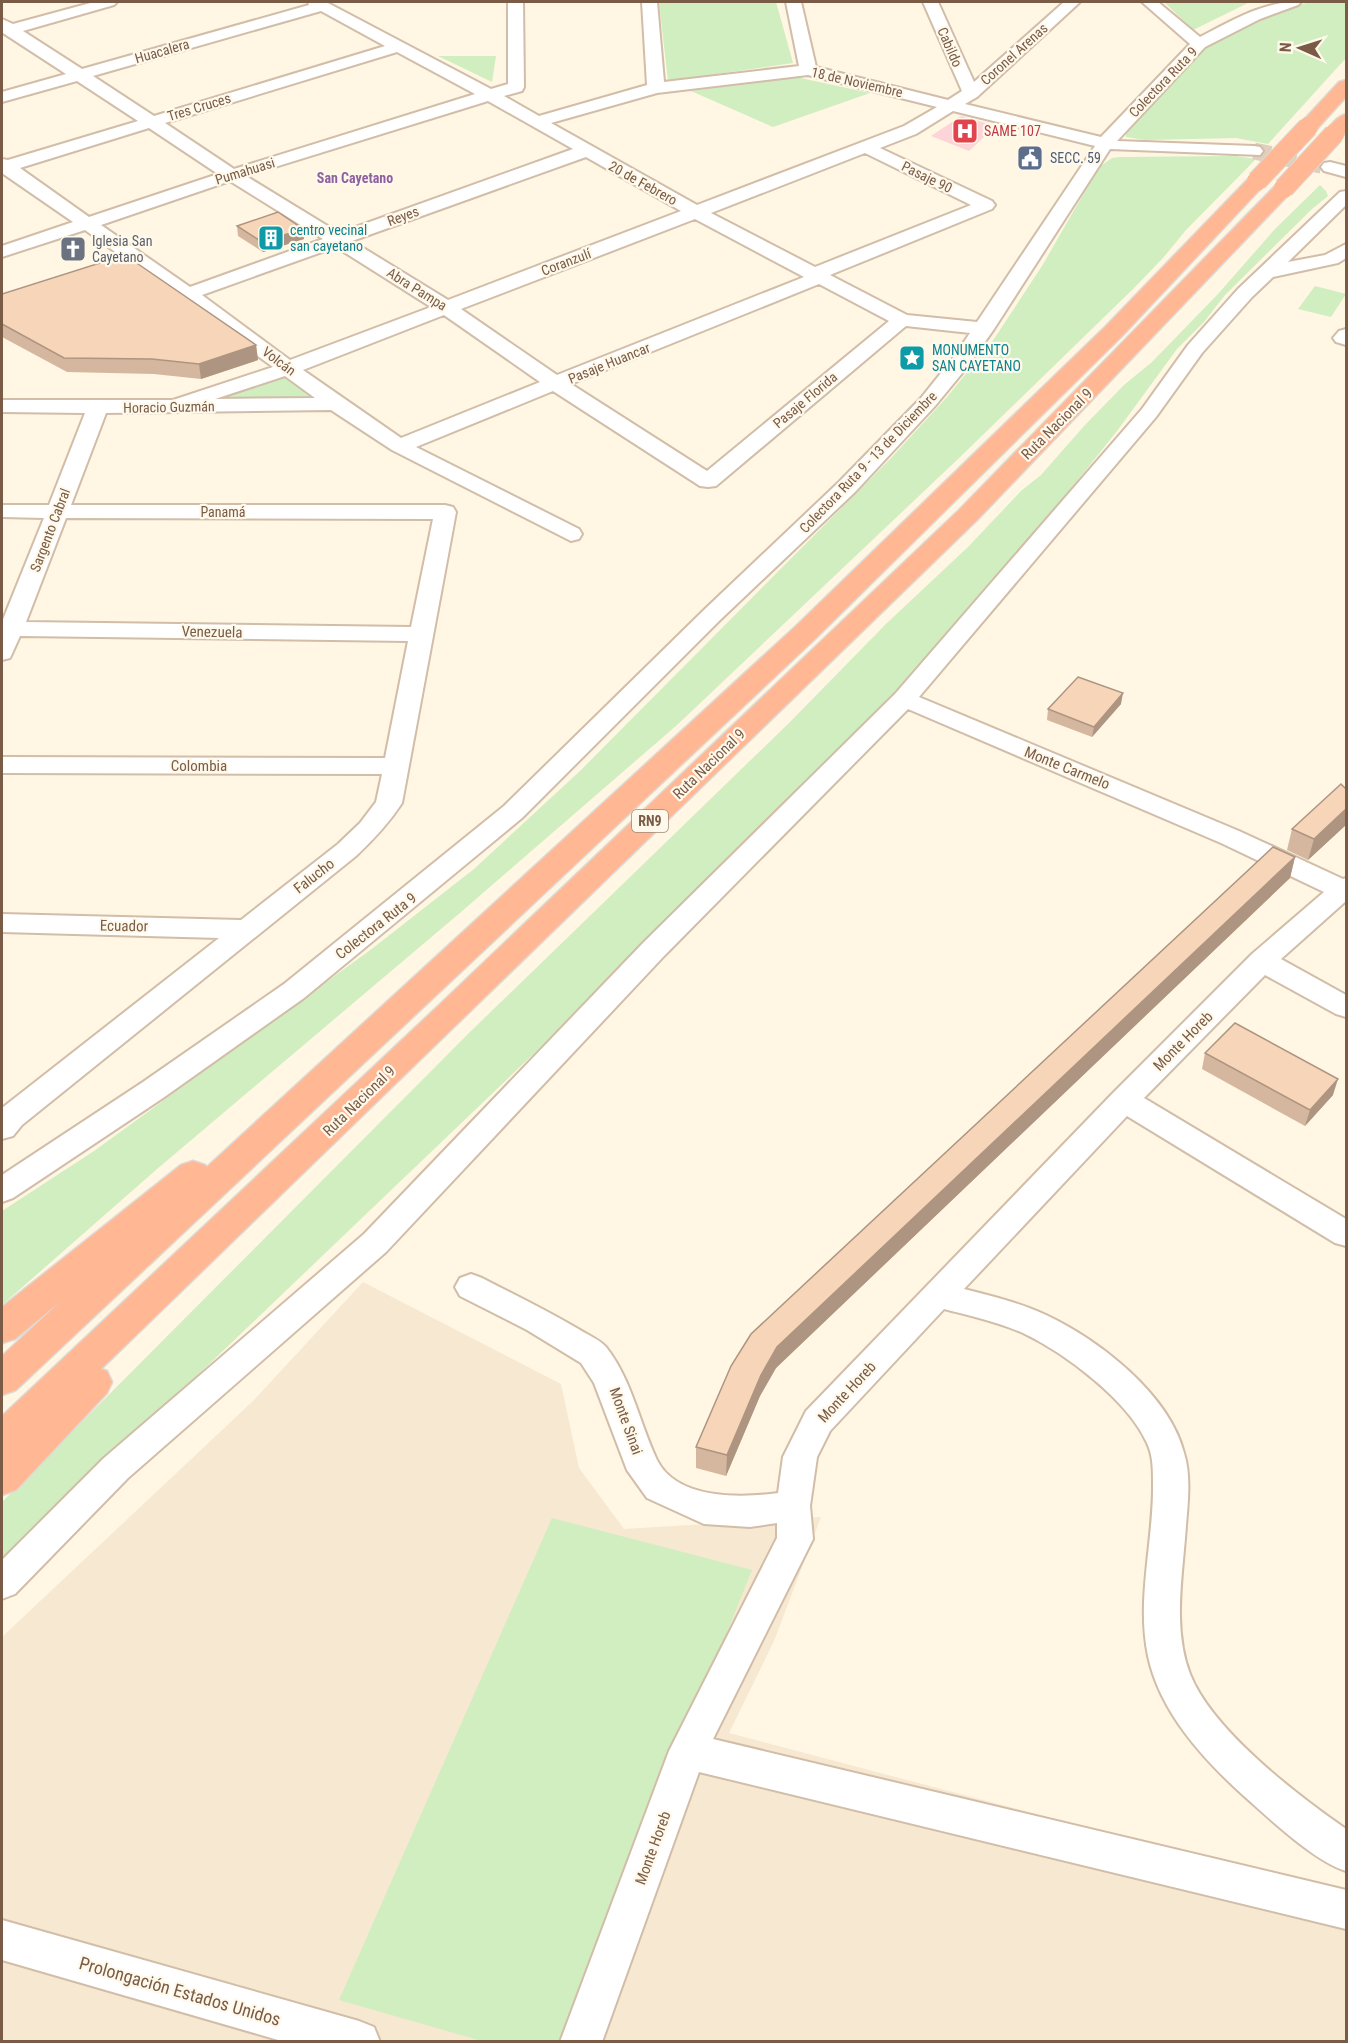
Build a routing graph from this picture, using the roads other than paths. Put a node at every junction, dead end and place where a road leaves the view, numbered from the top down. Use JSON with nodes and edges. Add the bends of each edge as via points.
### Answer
{"nodes":[{"id":1,"x":109,"y":2,"type":"edge"},
{"id":2,"x":516,"y":2,"type":"edge"},
{"id":3,"x":649,"y":2,"type":"edge"},
{"id":4,"x":794,"y":2,"type":"edge"},
{"id":5,"x":930,"y":2,"type":"edge"},
{"id":6,"x":1149,"y":2,"type":"edge"},
{"id":7,"x":1293,"y":2,"type":"edge"},
{"id":8,"x":319,"y":4,"type":"edge"},
{"id":9,"x":1066,"y":4,"type":"edge"},
{"id":10,"x":364,"y":10,"type":"dead end"},
{"id":11,"x":5,"y":27,"type":"edge"},
{"id":12,"x":360,"y":28,"type":"junction"},
{"id":13,"x":1199,"y":44,"type":"junction"},
{"id":14,"x":397,"y":47,"type":"junction"},
{"id":15,"x":808,"y":70,"type":"junction"},
{"id":16,"x":79,"y":75,"type":"junction"},
{"id":17,"x":1347,"y":86,"type":"edge"},
{"id":18,"x":656,"y":88,"type":"junction"},
{"id":19,"x":971,"y":93,"type":"junction"},
{"id":20,"x":491,"y":96,"type":"junction"},
{"id":21,"x":2,"y":97,"type":"edge"},
{"id":22,"x":953,"y":105,"type":"junction"},
{"id":23,"x":151,"y":122,"type":"junction"},
{"id":24,"x":537,"y":122,"type":"junction"},
{"id":25,"x":1340,"y":127,"type":"edge"},
{"id":26,"x":1105,"y":143,"type":"junction"},
{"id":27,"x":867,"y":148,"type":"junction"},
{"id":28,"x":585,"y":151,"type":"junction"},
{"id":29,"x":1254,"y":151,"type":"tunnel mouth"},
{"id":30,"x":3,"y":166,"type":"edge"},
{"id":31,"x":232,"y":175,"type":"junction"},
{"id":32,"x":1270,"y":185,"type":"junction"},
{"id":33,"x":1347,"y":196,"type":"edge"},
{"id":34,"x":986,"y":205,"type":"joint"},
{"id":35,"x":696,"y":212,"type":"junction"},
{"id":36,"x":84,"y":224,"type":"junction"},
{"id":37,"x":337,"y":240,"type":"junction"},
{"id":38,"x":1347,"y":249,"type":"edge"},
{"id":39,"x":2,"y":252,"type":"edge"},
{"id":40,"x":1268,"y":272,"type":"junction"},
{"id":41,"x":815,"y":276,"type":"junction"},
{"id":42,"x":188,"y":294,"type":"junction"},
{"id":43,"x":447,"y":308,"type":"junction"},
{"id":44,"x":902,"y":320,"type":"junction"},
{"id":45,"x":984,"y":329,"type":"junction"},
{"id":46,"x":289,"y":368,"type":"junction"},
{"id":47,"x":556,"y":384,"type":"junction"},
{"id":48,"x":336,"y":404,"type":"junction"},
{"id":49,"x":2,"y":406,"type":"edge"},
{"id":50,"x":98,"y":407,"type":"junction"},
{"id":51,"x":172,"y":407,"type":"junction"},
{"id":52,"x":399,"y":446,"type":"junction"},
{"id":53,"x":708,"y":481,"type":"joint"},
{"id":54,"x":2,"y":511,"type":"edge"},
{"id":55,"x":57,"y":512,"type":"junction"},
{"id":56,"x":445,"y":512,"type":"joint"},
{"id":57,"x":571,"y":534,"type":"dead end"},
{"id":58,"x":712,"y":615,"type":"joint"},
{"id":59,"x":6,"y":629,"type":"edge"},
{"id":60,"x":423,"y":634,"type":"junction"},
{"id":61,"x":2,"y":653,"type":"edge"},
{"id":62,"x":904,"y":699,"type":"junction"},
{"id":63,"x":2,"y":765,"type":"edge"},
{"id":64,"x":396,"y":766,"type":"junction"},
{"id":65,"x":1345,"y":889,"type":"edge"},
{"id":66,"x":2,"y":924,"type":"edge"},
{"id":67,"x":246,"y":929,"type":"junction"},
{"id":68,"x":1262,"y":962,"type":"junction"},
{"id":69,"x":1347,"y":1007,"type":"edge"},
{"id":70,"x":448,"y":1016,"type":"junction"},
{"id":71,"x":385,"y":1023,"type":"junction"},
{"id":72,"x":1124,"y":1100,"type":"junction"},
{"id":73,"x":5,"y":1120,"type":"edge"},
{"id":74,"x":2,"y":1190,"type":"edge"},
{"id":75,"x":1347,"y":1234,"type":"edge"},
{"id":76,"x":471,"y":1287,"type":"dead end"},
{"id":77,"x":938,"y":1295,"type":"junction"},
{"id":78,"x":2,"y":1328,"type":"edge"},
{"id":79,"x":2,"y":1378,"type":"edge"},
{"id":80,"x":2,"y":1440,"type":"edge"},
{"id":81,"x":2,"y":1478,"type":"edge"},
{"id":82,"x":793,"y":1506,"type":"junction"},
{"id":83,"x":2,"y":1583,"type":"edge"},
{"id":84,"x":688,"y":1751,"type":"junction"},
{"id":85,"x":1347,"y":1852,"type":"edge"},
{"id":86,"x":1347,"y":1910,"type":"edge"},
{"id":87,"x":2,"y":1940,"type":"edge"},
{"id":88,"x":359,"y":2042,"type":"edge"},
{"id":89,"x":581,"y":2042,"type":"edge"}],
"edges":[{"from":1,"to":11,"type":"street"},
{"from":2,"to":20,"type":"street","name":"Pumahuasi","via":[[516,87]]},
{"from":3,"to":18,"type":"street"},
{"from":4,"to":15,"type":"street"},
{"from":5,"to":19,"type":"street","name":"Cabildo"},
{"from":6,"to":13,"type":"street"},
{"from":7,"to":13,"type":"street","name":"Colectora Ruta 9","via":[[1254,16]]},
{"from":8,"to":12,"type":"street","name":"20 de Febrero"},
{"from":8,"to":16,"type":"street","name":"Huacalera"},
{"from":9,"to":19,"type":"street","name":"Coronel Arenas"},
{"from":10,"to":12,"type":"street"},
{"from":11,"to":16,"type":"street","name":"Abra Pampa"},
{"from":12,"to":14,"type":"street","name":"20 de Febrero"},
{"from":13,"to":26,"type":"street","name":"Colectora Ruta 9"},
{"from":14,"to":20,"type":"street","name":"20 de Febrero"},
{"from":14,"to":23,"type":"street","name":"Tres Cruces"},
{"from":15,"to":18,"type":"street","name":"18 de Noviembre"},
{"from":15,"to":22,"type":"street","name":"18 de Noviembre"},
{"from":16,"to":21,"type":"street","name":"Huacalera"},
{"from":16,"to":23,"type":"street","name":"Abra Pampa"},
{"from":17,"to":32,"type":"highway","name":"Ruta Nacional 9","number":"RN9","bridge":true,"via":[[1308,127]]},
{"from":18,"to":24,"type":"street","name":"18 de Noviembre"},
{"from":19,"to":22,"type":"street","name":"Coronel Arenas"},
{"from":20,"to":24,"type":"street","name":"20 de Febrero"},
{"from":20,"to":31,"type":"street","name":"Pumahuasi"},
{"from":22,"to":26,"type":"street","name":"18 de Noviembre"},
{"from":22,"to":27,"type":"street","name":"Coranzulí","via":[[910,130]]},
{"from":23,"to":30,"type":"street","name":"Tres Cruces"},
{"from":23,"to":31,"type":"street","name":"Abra Pampa"},
{"from":24,"to":28,"type":"street","name":"20 de Febrero"},
{"from":25,"to":32,"type":"highway","name":"Ruta Nacional 9","number":"RN9","bridge":true},
{"from":26,"to":29,"type":"street","name":"18 de Noviembre","via":[[1134,148]]},
{"from":26,"to":45,"type":"street","name":"Colectora Ruta 9 - 13 de Diciembre"},
{"from":27,"to":34,"type":"street","name":"Pasaje 90"},
{"from":27,"to":35,"type":"street","name":"Coranzulí"},
{"from":28,"to":35,"type":"street","name":"20 de Febrero"},
{"from":28,"to":37,"type":"street","name":"Reyes"},
{"from":30,"to":36,"type":"street","name":"Volcán"},
{"from":31,"to":36,"type":"street","name":"Pumahuasi"},
{"from":31,"to":37,"type":"street","name":"Abra Pampa"},
{"from":32,"to":70,"type":"highway","name":"Ruta Nacional 9","number":"RN9","via":[[968,515]]},
{"from":32,"to":71,"type":"highway","name":"Ruta Nacional 9","number":"RN9","via":[[1114,331],[807,632]]},
{"from":33,"to":40,"type":"street"},
{"from":34,"to":41,"type":"street","name":"Pasaje Huancar"},
{"from":35,"to":41,"type":"street","name":"20 de Febrero"},
{"from":35,"to":43,"type":"street","name":"Coranzulí"},
{"from":36,"to":39,"type":"street","name":"Pumahuasi"},
{"from":36,"to":42,"type":"street","name":"Volcán"},
{"from":37,"to":42,"type":"street","name":"Reyes"},
{"from":37,"to":43,"type":"street","name":"Abra Pampa"},
{"from":38,"to":40,"type":"street","via":[[1331,259]]},
{"from":40,"to":62,"type":"street","via":[[1203,341],[1149,413]]},
{"from":41,"to":44,"type":"street","name":"20 de Febrero"},
{"from":41,"to":47,"type":"street","name":"Pasaje Huancar"},
{"from":42,"to":46,"type":"street","name":"Volcán"},
{"from":43,"to":46,"type":"street","name":"Coranzulí"},
{"from":43,"to":47,"type":"street","name":"Abra Pampa"},
{"from":44,"to":45,"type":"street","name":"20 de Febrero"},
{"from":44,"to":53,"type":"street","name":"Pasaje Florida"},
{"from":45,"to":58,"type":"street","name":"Colectora Ruta 9 - 13 de Diciembre","via":[[928,402],[847,487]]},
{"from":46,"to":48,"type":"street","name":"Volcán"},
{"from":46,"to":51,"type":"street","name":"Coranzulí"},
{"from":47,"to":52,"type":"street","name":"Pasaje Huancar"},
{"from":47,"to":53,"type":"street","name":"Abra Pampa"},
{"from":48,"to":51,"type":"street","name":"Horacio Guzmán"},
{"from":48,"to":52,"type":"street","name":"Volcán"},
{"from":49,"to":50,"type":"street","name":"Horacio Guzmán"},
{"from":50,"to":51,"type":"street","name":"Horacio Guzmán"},
{"from":50,"to":55,"type":"street","name":"Sargento Cabral"},
{"from":52,"to":57,"type":"street","name":"Volcán"},
{"from":54,"to":55,"type":"street","name":"Panamá"},
{"from":55,"to":56,"type":"street","name":"Panamá"},
{"from":55,"to":59,"type":"street","name":"Sargento Cabral"},
{"from":56,"to":60,"type":"street","name":"Falucho"},
{"from":58,"to":74,"type":"street","name":"Colectora Ruta 9","via":[[513,812],[392,913],[244,1027]]},
{"from":59,"to":60,"type":"street","name":"Venezuela"},
{"from":59,"to":61,"type":"street","name":"Sargento Cabral"},
{"from":60,"to":64,"type":"street","name":"Falucho"},
{"from":62,"to":65,"type":"street","name":"Monte Carmelo"},
{"from":62,"to":83,"type":"street","via":[[654,949],[375,1243],[116,1468]]},
{"from":63,"to":64,"type":"street","name":"Colombia"},
{"from":64,"to":67,"type":"street","name":"Falucho","via":[[389,803],[369,829]]},
{"from":65,"to":68,"type":"street","name":"Monte Horeb"},
{"from":66,"to":67,"type":"street","name":"Ecuador"},
{"from":67,"to":73,"type":"street","name":"Falucho"},
{"from":68,"to":69,"type":"street"},
{"from":68,"to":72,"type":"street","name":"Monte Horeb"},
{"from":70,"to":80,"type":"highway","name":"Ruta Nacional 9","number":"RN9"},
{"from":70,"to":81,"type":"highway","via":[[399,1086],[114,1360]]},
{"from":71,"to":78,"type":"highway","via":[[294,1086],[237,1140]]},
{"from":71,"to":79,"type":"highway","name":"Ruta Nacional 9","number":"RN9"},
{"from":72,"to":75,"type":"street"},
{"from":72,"to":77,"type":"street","name":"Monte Horeb"},
{"from":76,"to":82,"type":"street","name":"Monte Sinai","via":[[593,1354],[609,1378],[644,1470],[659,1488],[704,1509],[750,1512]]},
{"from":77,"to":82,"type":"street","name":"Monte Horeb","via":[[818,1421],[800,1457]]},
{"from":77,"to":85,"type":"street","via":[[1000,1311],[1045,1329],[1140,1402],[1167,1449],[1170,1502],[1162,1630],[1173,1678],[1204,1730],[1266,1789]]},
{"from":82,"to":84,"type":"street","name":"Monte Horeb","via":[[795,1539]]},
{"from":84,"to":86,"type":"street"},
{"from":84,"to":89,"type":"street","name":"Monte Horeb"},
{"from":87,"to":88,"type":"street","name":"Prolongación Estados Unidos"}]}
